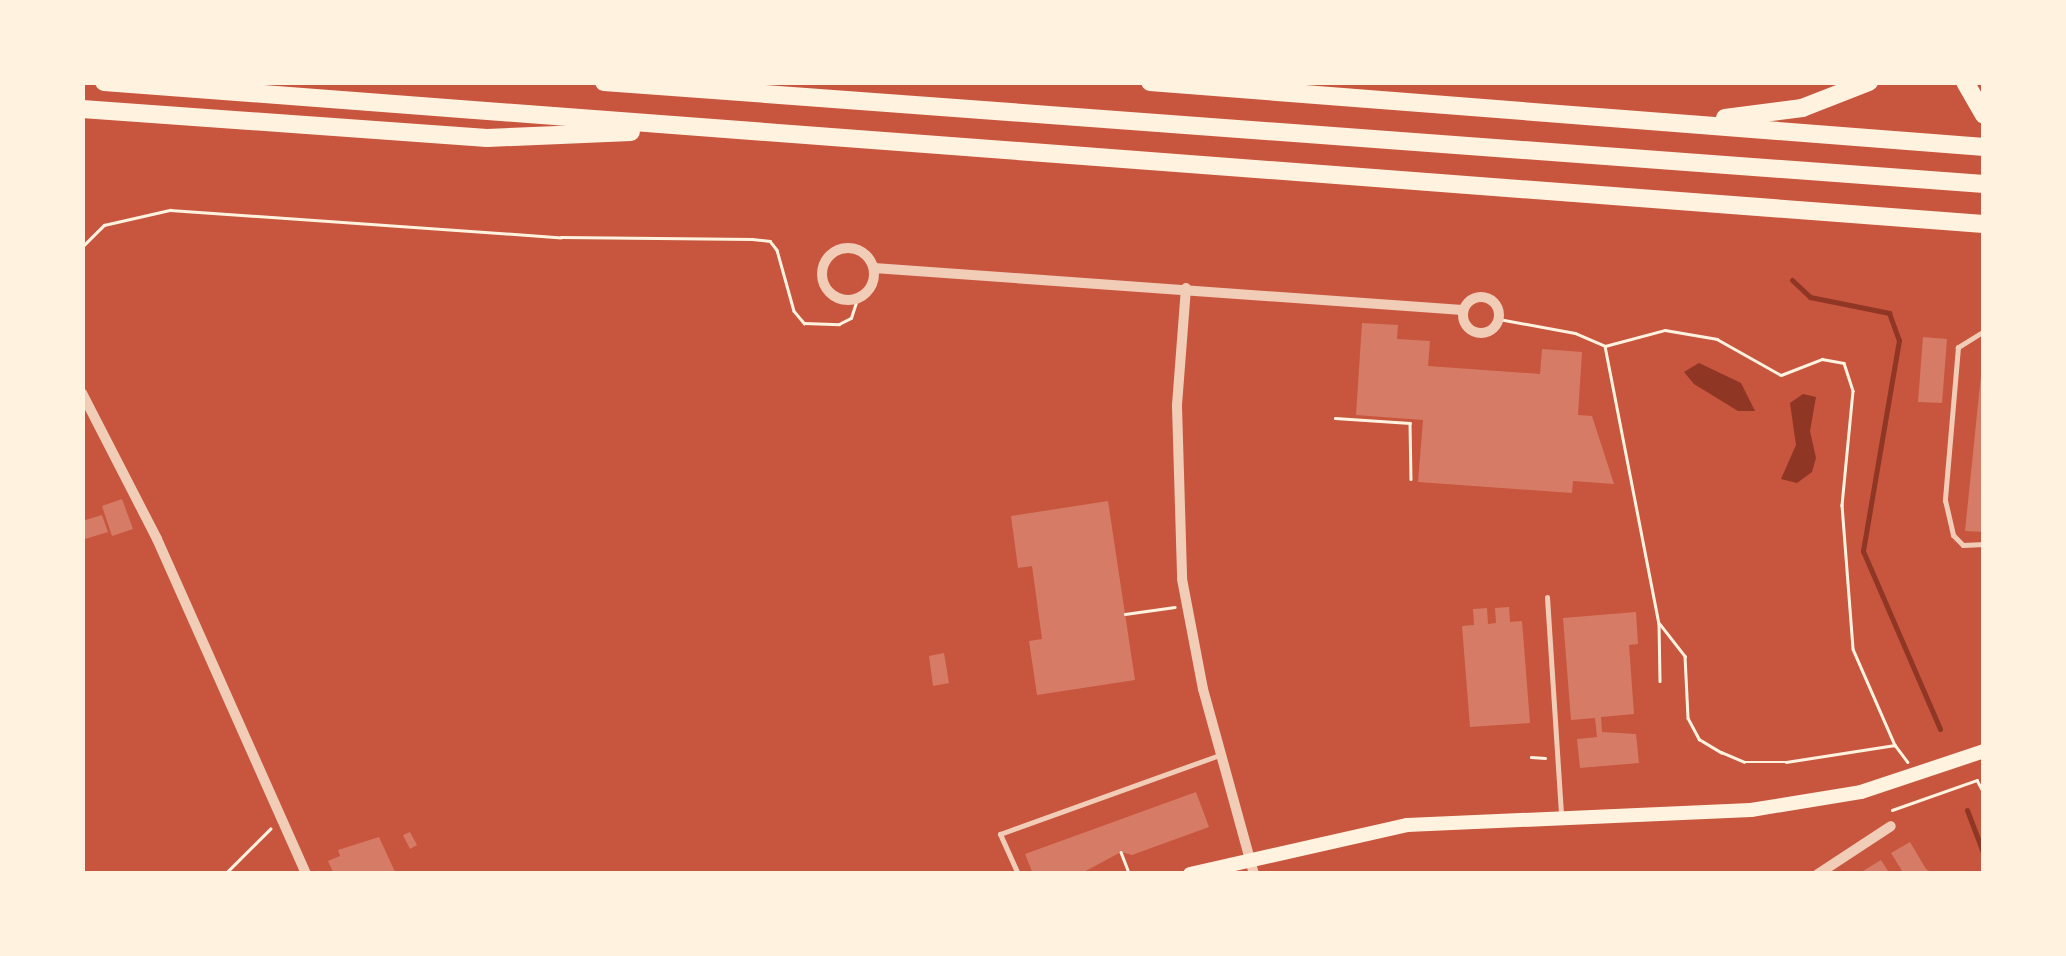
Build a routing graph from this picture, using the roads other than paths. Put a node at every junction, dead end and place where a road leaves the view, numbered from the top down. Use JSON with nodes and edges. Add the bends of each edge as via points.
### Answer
{"nodes":[{"id":1,"x":104,"y":82,"type":"edge"},
{"id":2,"x":604,"y":82,"type":"edge"},
{"id":3,"x":1150,"y":82,"type":"edge"},
{"id":4,"x":1869,"y":82,"type":"edge"},
{"id":5,"x":1965,"y":82,"type":"edge"},
{"id":6,"x":82,"y":109,"type":"edge"},
{"id":7,"x":1984,"y":115,"type":"edge"},
{"id":8,"x":1688,"y":122,"type":"junction"},
{"id":9,"x":692,"y":128,"type":"junction"},
{"id":10,"x":1984,"y":147,"type":"edge"},
{"id":11,"x":1984,"y":184,"type":"edge"},
{"id":12,"x":1984,"y":224,"type":"edge"},
{"id":13,"x":874,"y":268,"type":"junction"},
{"id":14,"x":1186,"y":288,"type":"junction"},
{"id":15,"x":1463,"y":310,"type":"junction"},
{"id":16,"x":1984,"y":331,"type":"edge"},
{"id":17,"x":82,"y":393,"type":"edge"},
{"id":18,"x":1984,"y":544,"type":"edge"},
{"id":19,"x":1547,"y":598,"type":"dead end"},
{"id":20,"x":1984,"y":751,"type":"edge"},
{"id":21,"x":1220,"y":755,"type":"junction"},
{"id":22,"x":1561,"y":815,"type":"junction"},
{"id":23,"x":1891,"y":826,"type":"dead end"},
{"id":24,"x":1249,"y":856,"type":"junction"},
{"id":25,"x":306,"y":874,"type":"edge"},
{"id":26,"x":1018,"y":874,"type":"edge"},
{"id":27,"x":1190,"y":874,"type":"edge"},
{"id":28,"x":1254,"y":874,"type":"edge"},
{"id":29,"x":1818,"y":874,"type":"edge"}],
"edges":[{"from":1,"to":9,"type":"highway"},
{"from":2,"to":11,"type":"highway"},
{"from":3,"to":8,"type":"highway"},
{"from":4,"to":8,"type":"highway","via":[[1802,108]]},
{"from":5,"to":7,"type":"highway"},
{"from":6,"to":9,"type":"highway","via":[[487,138]]},
{"from":8,"to":10,"type":"highway"},
{"from":9,"to":12,"type":"highway"},
{"from":13,"to":13,"type":"street","via":[[860,251],[846,248],[822,266],[829,293],[858,299],[869,290]]},
{"from":13,"to":14,"type":"street"},
{"from":14,"to":15,"type":"street"},
{"from":14,"to":21,"type":"street","via":[[1177,478],[1187,606]]},
{"from":15,"to":15,"type":"street","via":[[1474,332],[1489,331],[1499,319],[1486,296],[1469,300]]},
{"from":16,"to":18,"type":"lane","via":[[1966,336],[1958,347],[1945,500],[1953,535],[1963,545]]},
{"from":17,"to":25,"type":"street","via":[[156,540]]},
{"from":19,"to":22,"type":"lane"},
{"from":20,"to":22,"type":"main road","via":[[1914,777],[1751,810]]},
{"from":21,"to":24,"type":"street"},
{"from":21,"to":26,"type":"lane","via":[[1000,834]]},
{"from":22,"to":24,"type":"main road","via":[[1407,825]]},
{"from":23,"to":29,"type":"street"},
{"from":24,"to":27,"type":"main road"},
{"from":24,"to":28,"type":"street"}]}
